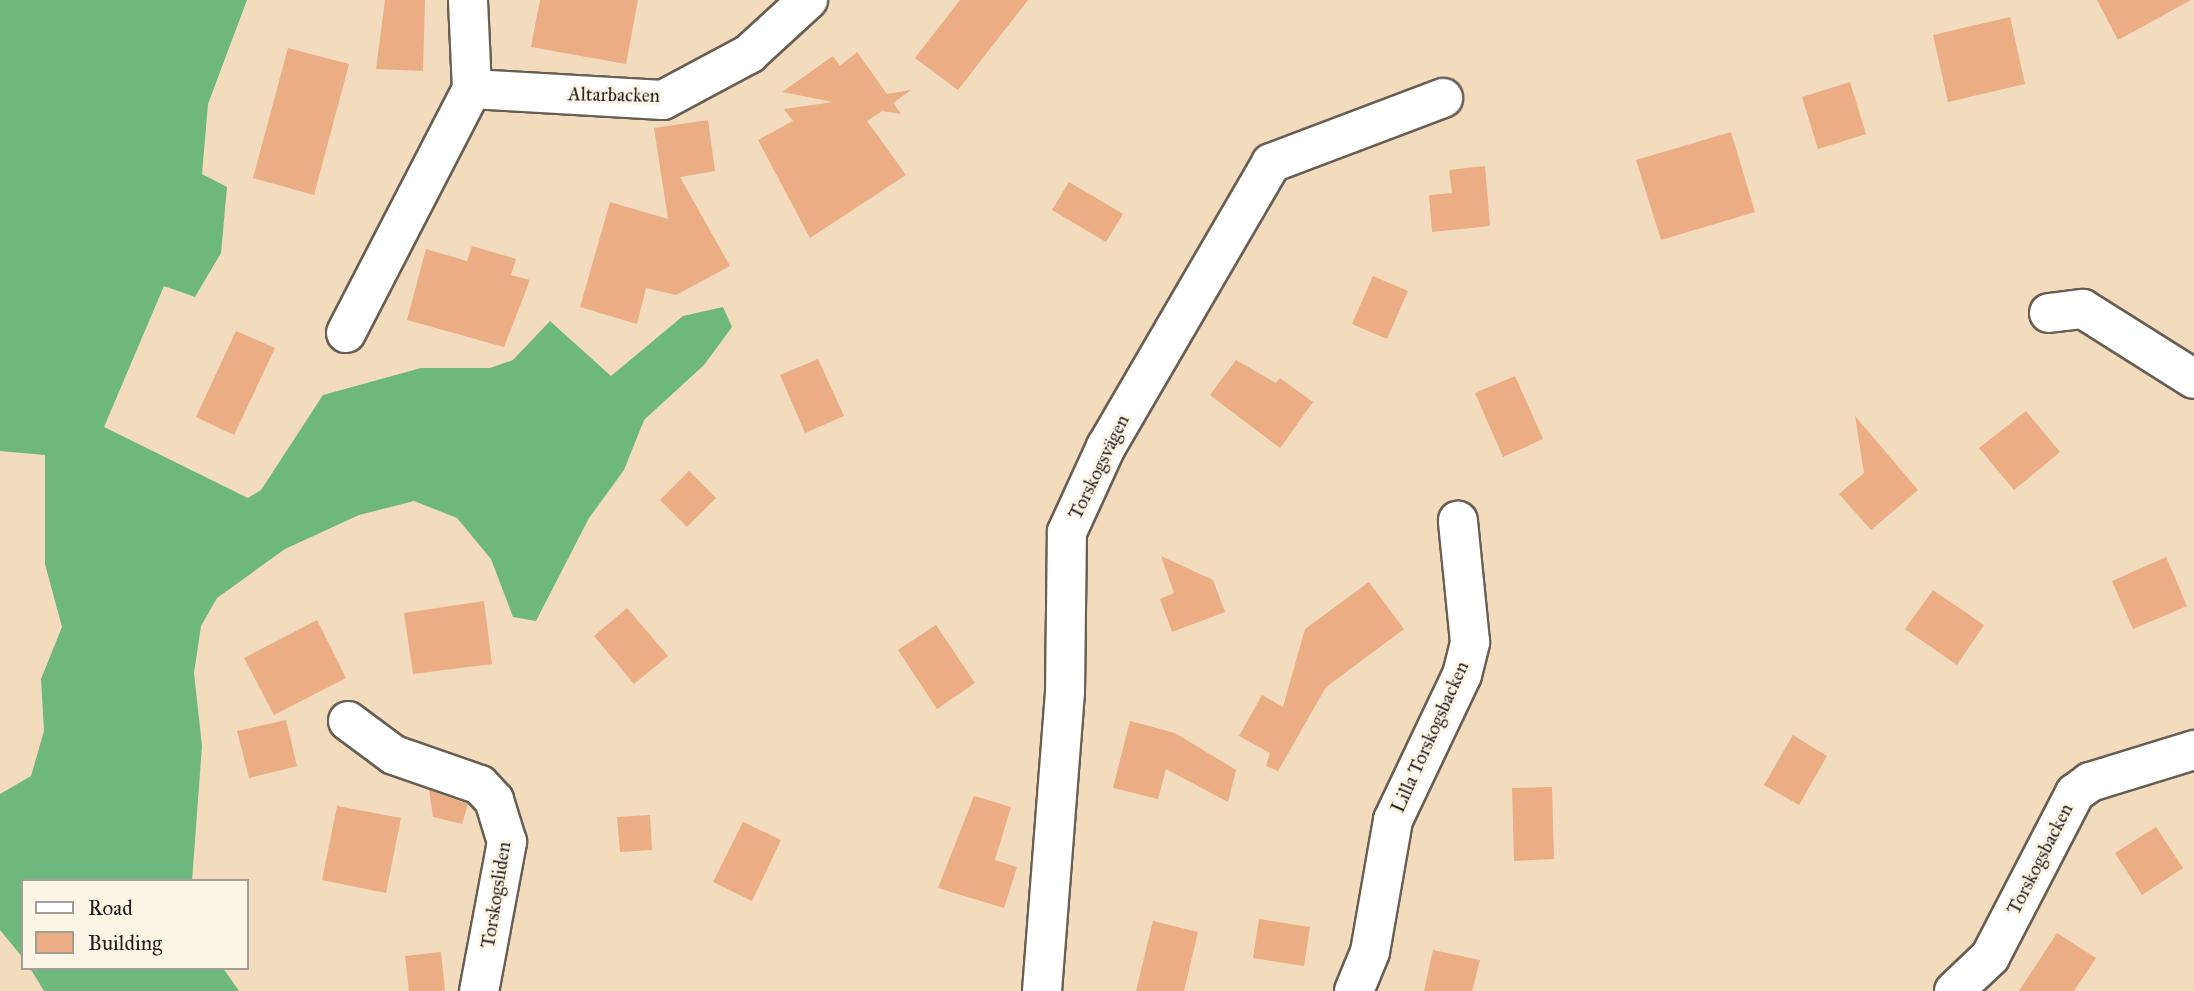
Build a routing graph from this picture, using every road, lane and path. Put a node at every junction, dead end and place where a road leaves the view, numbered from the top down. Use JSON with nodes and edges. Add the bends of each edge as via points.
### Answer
{"nodes":[{"id":1,"x":468,"y":0,"type":"edge"},
{"id":2,"x":808,"y":0,"type":"edge"},
{"id":3,"x":472,"y":89,"type":"junction"},
{"id":4,"x":1443,"y":97,"type":"dead end"},
{"id":5,"x":2049,"y":313,"type":"dead end"},
{"id":6,"x":346,"y":333,"type":"dead end"},
{"id":7,"x":2194,"y":379,"type":"edge"},
{"id":8,"x":1458,"y":521,"type":"dead end"},
{"id":9,"x":348,"y":721,"type":"dead end"},
{"id":10,"x":2194,"y":750,"type":"edge"},
{"id":11,"x":479,"y":991,"type":"edge"},
{"id":12,"x":1042,"y":991,"type":"edge"},
{"id":13,"x":1354,"y":991,"type":"edge"},
{"id":14,"x":1954,"y":991,"type":"edge"}],
"edges":[{"from":1,"to":3,"type":"street"},
{"from":2,"to":3,"type":"street","name":"Altarbacken","via":[[749,54],[663,100]]},
{"from":3,"to":6,"type":"street"},
{"from":4,"to":12,"type":"street","name":"Torskogsvägen","via":[[1271,163],[1106,447],[1067,532],[1064,706]]},
{"from":5,"to":7,"type":"street","via":[[2082,309]]},
{"from":8,"to":13,"type":"street","name":"Lilla Torskogsbacken","via":[[1470,642],[1462,675],[1393,820],[1370,952]]},
{"from":9,"to":11,"type":"street","name":"Torskogsliden","via":[[394,755],[480,785],[494,800],[507,842]]},
{"from":10,"to":14,"type":"street","name":"Torskogsbacken","via":[[2090,782],[2075,793],[1990,957]]}]}
